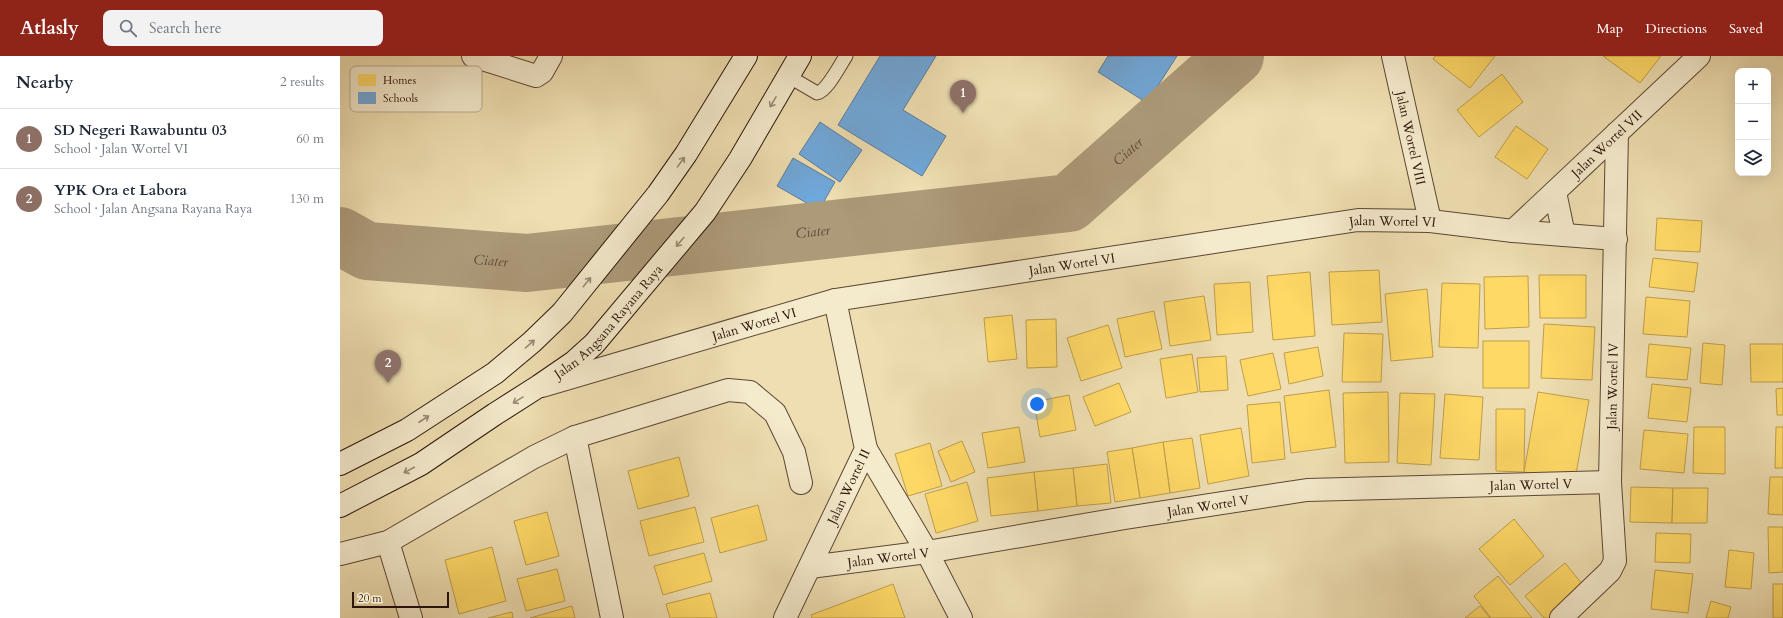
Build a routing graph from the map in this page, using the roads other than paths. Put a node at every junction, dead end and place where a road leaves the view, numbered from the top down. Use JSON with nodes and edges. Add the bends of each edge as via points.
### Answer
{"nodes":[{"id":1,"x":473,"y":56,"type":"edge"},
{"id":2,"x":552,"y":56,"type":"edge"},
{"id":3,"x":746,"y":56,"type":"edge"},
{"id":4,"x":800,"y":56,"type":"edge"},
{"id":5,"x":846,"y":56,"type":"edge"},
{"id":6,"x":1393,"y":56,"type":"edge"},
{"id":7,"x":1699,"y":56,"type":"edge"},
{"id":8,"x":788,"y":76,"type":"junction"},
{"id":9,"x":1617,"y":133,"type":"junction"},
{"id":10,"x":1555,"y":192,"type":"junction"},
{"id":11,"x":1430,"y":220,"type":"junction"},
{"id":12,"x":1513,"y":231,"type":"junction"},
{"id":13,"x":1564,"y":235,"type":"junction"},
{"id":14,"x":1616,"y":239,"type":"junction"},
{"id":15,"x":835,"y":300,"type":"junction"},
{"id":16,"x":539,"y":386,"type":"junction"},
{"id":17,"x":576,"y":437,"type":"junction"},
{"id":18,"x":866,"y":449,"type":"junction"},
{"id":19,"x":340,"y":464,"type":"edge"},
{"id":20,"x":1610,"y":482,"type":"junction"},
{"id":21,"x":801,"y":483,"type":"dead end"},
{"id":22,"x":340,"y":506,"type":"edge"},
{"id":23,"x":388,"y":542,"type":"junction"},
{"id":24,"x":927,"y":552,"type":"junction"},
{"id":25,"x":340,"y":554,"type":"edge"},
{"id":26,"x":810,"y":567,"type":"junction"},
{"id":27,"x":411,"y":618,"type":"edge"},
{"id":28,"x":612,"y":618,"type":"edge"},
{"id":29,"x":785,"y":618,"type":"edge"},
{"id":30,"x":961,"y":618,"type":"edge"},
{"id":31,"x":1561,"y":618,"type":"edge"}],
"edges":[{"from":1,"to":2,"type":"street","via":[[536,76],[542,72]]},
{"from":19,"to":3,"type":"street","one_way":true,"via":[[407,430],[495,373],[562,313],[658,194],[686,154]]},
{"from":4,"to":8,"type":"street","name":"Jalan Angsana Rayana Raya"},
{"from":5,"to":8,"type":"lane","via":[[821,92],[817,93]]},
{"from":6,"to":11,"type":"street","name":"Jalan Wortel VIII"},
{"from":7,"to":9,"type":"street","name":"Jalan Wortel VII"},
{"from":8,"to":16,"type":"street","name":"Jalan Angsana Rayana Raya","one_way":true,"via":[[740,159],[705,212],[604,333],[574,362]]},
{"from":9,"to":10,"type":"street","name":"Jalan Wortel VII"},
{"from":9,"to":14,"type":"street","name":"Jalan Wortel IV"},
{"from":10,"to":12,"type":"street","name":"Jalan Wortel VII"},
{"from":10,"to":13,"type":"street"},
{"from":11,"to":12,"type":"street","name":"Jalan Wortel VI"},
{"from":11,"to":15,"type":"street","name":"Jalan Wortel VI","via":[[1358,220]]},
{"from":12,"to":13,"type":"street","name":"Jalan Wortel VI"},
{"from":13,"to":14,"type":"street","name":"Jalan Wortel VI"},
{"from":14,"to":20,"type":"street","name":"Jalan Wortel IV"},
{"from":15,"to":16,"type":"street","name":"Jalan Wortel VI"},
{"from":15,"to":18,"type":"street","name":"Jalan Wortel II"},
{"from":16,"to":22,"type":"street","name":"Jalan Angsana Rayana Raya","one_way":true,"via":[[421,464]]},
{"from":17,"to":21,"type":"street","via":[[728,390],[750,392],[775,413],[794,452]]},
{"from":17,"to":23,"type":"street","via":[[534,456]]},
{"from":17,"to":28,"type":"street"},
{"from":18,"to":24,"type":"street"},
{"from":18,"to":26,"type":"street","name":"Jalan Wortel II"},
{"from":20,"to":24,"type":"street","name":"Jalan Wortel V","via":[[1307,490]]},
{"from":20,"to":31,"type":"street","name":"Jalan Wortel IV","via":[[1614,566]]},
{"from":23,"to":25,"type":"street"},
{"from":23,"to":27,"type":"street"},
{"from":24,"to":26,"type":"street","name":"Jalan Wortel V"},
{"from":24,"to":30,"type":"street"},
{"from":26,"to":29,"type":"street","name":"Jalan Wortel II"}]}
